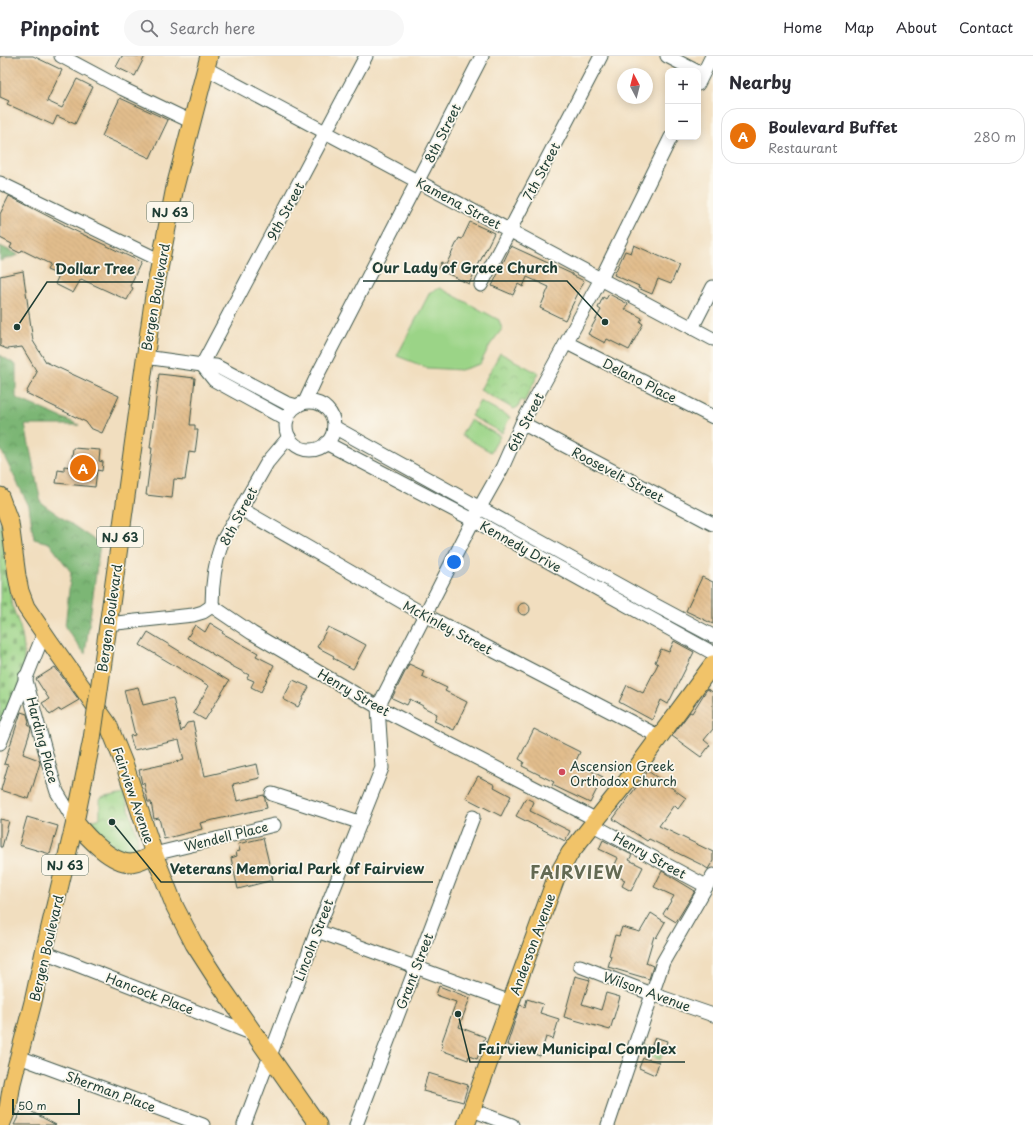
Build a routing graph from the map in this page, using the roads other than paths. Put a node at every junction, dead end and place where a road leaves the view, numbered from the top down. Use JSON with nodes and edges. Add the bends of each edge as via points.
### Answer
{"nodes":[{"id":1,"x":61,"y":56,"type":"edge"},
{"id":2,"x":366,"y":56,"type":"edge"},
{"id":3,"x":482,"y":56,"type":"edge"},
{"id":4,"x":601,"y":56,"type":"edge"},
{"id":5,"x":666,"y":56,"type":"edge"},
{"id":6,"x":712,"y":56,"type":"edge"},
{"id":7,"x":207,"y":62,"type":"edge"},
{"id":8,"x":687,"y":68,"type":"edge"},
{"id":9,"x":701,"y":76,"type":"edge"},
{"id":10,"x":192,"y":122,"type":"junction"},
{"id":11,"x":326,"y":132,"type":"junction"},
{"id":12,"x":670,"y":140,"type":"edge"},
{"id":13,"x":417,"y":181,"type":"junction"},
{"id":14,"x":0,"y":183,"type":"edge"},
{"id":15,"x":510,"y":230,"type":"junction"},
{"id":16,"x":160,"y":261,"type":"junction"},
{"id":17,"x":601,"y":279,"type":"junction"},
{"id":18,"x":481,"y":285,"type":"dead end"},
{"id":19,"x":713,"y":287,"type":"edge"},
{"id":20,"x":692,"y":328,"type":"junction"},
{"id":21,"x":713,"y":339,"type":"edge"},
{"id":22,"x":567,"y":343,"type":"junction"},
{"id":23,"x":145,"y":357,"type":"junction"},
{"id":24,"x":202,"y":365,"type":"junction"},
{"id":25,"x":301,"y":404,"type":"junction"},
{"id":26,"x":713,"y":417,"type":"edge"},
{"id":27,"x":287,"y":420,"type":"junction"},
{"id":28,"x":522,"y":423,"type":"junction"},
{"id":29,"x":334,"y":427,"type":"junction"},
{"id":30,"x":289,"y":437,"type":"junction"},
{"id":31,"x":326,"y":443,"type":"junction"},
{"id":32,"x":0,"y":496,"type":"edge"},
{"id":33,"x":480,"y":507,"type":"junction"},
{"id":34,"x":241,"y":509,"type":"junction"},
{"id":35,"x":474,"y":520,"type":"junction"},
{"id":36,"x":713,"y":524,"type":"edge"},
{"id":37,"x":551,"y":547,"type":"junction"},
{"id":38,"x":544,"y":560,"type":"junction"},
{"id":39,"x":604,"y":576,"type":"junction"},
{"id":40,"x":598,"y":589,"type":"junction"},
{"id":41,"x":212,"y":606,"type":"junction"},
{"id":42,"x":662,"y":608,"type":"junction"},
{"id":43,"x":425,"y":615,"type":"junction"},
{"id":44,"x":656,"y":621,"type":"junction"},
{"id":45,"x":107,"y":624,"type":"junction"},
{"id":46,"x":44,"y":633,"type":"junction"},
{"id":47,"x":713,"y":636,"type":"edge"},
{"id":48,"x":713,"y":653,"type":"edge"},
{"id":49,"x":713,"y":664,"type":"edge"},
{"id":50,"x":25,"y":676,"type":"junction"},
{"id":51,"x":708,"y":682,"type":"edge"},
{"id":52,"x":378,"y":707,"type":"junction"},
{"id":53,"x":660,"y":737,"type":"junction"},
{"id":54,"x":0,"y":743,"type":"edge"},
{"id":55,"x":272,"y":794,"type":"dead end"},
{"id":56,"x":473,"y":817,"type":"dead end"},
{"id":57,"x":75,"y":822,"type":"junction"},
{"id":58,"x":360,"y":822,"type":"junction"},
{"id":59,"x":595,"y":822,"type":"junction"},
{"id":60,"x":274,"y":825,"type":"dead end"},
{"id":61,"x":154,"y":854,"type":"junction"},
{"id":62,"x":713,"y":875,"type":"edge"},
{"id":63,"x":706,"y":886,"type":"junction"},
{"id":64,"x":317,"y":930,"type":"junction"},
{"id":65,"x":44,"y":952,"type":"junction"},
{"id":66,"x":580,"y":966,"type":"dead end"},
{"id":67,"x":416,"y":967,"type":"junction"},
{"id":68,"x":652,"y":994,"type":"junction"},
{"id":69,"x":511,"y":1002,"type":"junction"},
{"id":70,"x":713,"y":1015,"type":"edge"},
{"id":71,"x":256,"y":1036,"type":"junction"},
{"id":72,"x":270,"y":1055,"type":"junction"},
{"id":73,"x":19,"y":1057,"type":"junction"},
{"id":74,"x":12,"y":1083,"type":"junction"},
{"id":75,"x":0,"y":1097,"type":"edge"},
{"id":76,"x":469,"y":1117,"type":"edge"},
{"id":77,"x":1,"y":1125,"type":"edge"},
{"id":78,"x":204,"y":1125,"type":"edge"},
{"id":79,"x":244,"y":1125,"type":"edge"},
{"id":80,"x":318,"y":1125,"type":"edge"},
{"id":81,"x":356,"y":1125,"type":"edge"},
{"id":82,"x":512,"y":1125,"type":"edge"},
{"id":83,"x":608,"y":1125,"type":"edge"}],
"edges":[{"from":1,"to":10,"type":"street"},
{"from":2,"to":11,"type":"street","name":"9th Street"},
{"from":3,"to":13,"type":"street","name":"8th Street"},
{"from":4,"to":15,"type":"street","name":"7th Street"},
{"from":5,"to":8,"type":"street"},
{"from":6,"to":9,"type":"street"},
{"from":7,"to":10,"type":"main road","name":"Bergen Boulevard","number":"NJ 63"},
{"from":7,"to":11,"type":"street","name":"Kamena Street"},
{"from":10,"to":16,"type":"main road","name":"Bergen Boulevard","number":"NJ 63"},
{"from":11,"to":13,"type":"street","name":"Kamena Street"},
{"from":11,"to":24,"type":"street","name":"9th Street"},
{"from":12,"to":17,"type":"street","name":"6th Street"},
{"from":13,"to":15,"type":"street","name":"Kamena Street"},
{"from":13,"to":25,"type":"street","name":"8th Street"},
{"from":14,"to":16,"type":"street"},
{"from":15,"to":17,"type":"street","name":"Kamena Street"},
{"from":15,"to":18,"type":"street","name":"7th Street"},
{"from":16,"to":23,"type":"main road","name":"Bergen Boulevard","number":"NJ 63"},
{"from":17,"to":20,"type":"street","name":"Kamena Street"},
{"from":17,"to":22,"type":"street","name":"6th Street"},
{"from":19,"to":20,"type":"street"},
{"from":20,"to":21,"type":"street","name":"Kamena Street"},
{"from":22,"to":26,"type":"street","name":"Delano Place"},
{"from":22,"to":28,"type":"street","name":"6th Street"},
{"from":23,"to":24,"type":"street"},
{"from":23,"to":45,"type":"main road","name":"Bergen Boulevard","number":"NJ 63"},
{"from":24,"to":25,"type":"street","via":[[216,366],[286,403]]},
{"from":24,"to":27,"type":"street","via":[[214,380]]},
{"from":25,"to":27,"type":"street","via":[[291,412]]},
{"from":25,"to":29,"type":"street","via":[[314,402],[322,405],[329,411]]},
{"from":27,"to":30,"type":"street"},
{"from":28,"to":33,"type":"street","name":"6th Street","via":[[502,468]]},
{"from":28,"to":36,"type":"street","name":"Roosevelt Street"},
{"from":29,"to":31,"type":"street","via":[[332,436]]},
{"from":29,"to":33,"type":"street","name":"Kennedy Drive"},
{"from":30,"to":31,"type":"street","via":[[294,444],[310,450]]},
{"from":30,"to":34,"type":"street","name":"8th Street","via":[[267,463]]},
{"from":31,"to":35,"type":"street","name":"Kennedy Drive"},
{"from":32,"to":46,"type":"main road","name":"Fairview Avenue","via":[[10,523],[20,590],[26,606]]},
{"from":33,"to":35,"type":"street","name":"6th Street"},
{"from":33,"to":37,"type":"street","name":"Kennedy Drive"},
{"from":34,"to":41,"type":"street","name":"8th Street","via":[[218,554]]},
{"from":34,"to":43,"type":"street","name":"McKinley Street"},
{"from":35,"to":38,"type":"street","name":"Kennedy Drive"},
{"from":35,"to":43,"type":"street","name":"6th Street"},
{"from":37,"to":38,"type":"street"},
{"from":37,"to":39,"type":"street","name":"Kennedy Drive"},
{"from":38,"to":40,"type":"street","name":"Kennedy Drive"},
{"from":39,"to":40,"type":"street"},
{"from":39,"to":42,"type":"street","name":"Kennedy Drive"},
{"from":40,"to":44,"type":"street","name":"Kennedy Drive"},
{"from":41,"to":45,"type":"street","via":[[193,615]]},
{"from":41,"to":52,"type":"street","name":"Henry Street","via":[[252,633]]},
{"from":42,"to":44,"type":"street"},
{"from":42,"to":47,"type":"street","name":"Kennedy Drive"},
{"from":43,"to":52,"type":"street","name":"6th Street"},
{"from":43,"to":53,"type":"street","name":"McKinley Street"},
{"from":44,"to":48,"type":"street","name":"Kennedy Drive"},
{"from":45,"to":57,"type":"main road","name":"Bergen Boulevard","number":"NJ 63","bridge":true,"via":[[92,739]]},
{"from":46,"to":50,"type":"street"},
{"from":46,"to":61,"type":"main road","name":"Fairview Avenue","via":[[108,724],[125,766]]},
{"from":49,"to":51,"type":"main road","name":"Anderson Avenue"},
{"from":50,"to":54,"type":"street"},
{"from":50,"to":57,"type":"street","name":"Harding Place","via":[[57,792]]},
{"from":51,"to":53,"type":"main road","name":"Anderson Avenue"},
{"from":52,"to":58,"type":"street","name":"Lincoln Street","via":[[382,768]]},
{"from":52,"to":59,"type":"street","name":"Henry Street"},
{"from":53,"to":59,"type":"main road","name":"Anderson Avenue"},
{"from":55,"to":58,"type":"street"},
{"from":56,"to":67,"type":"street","name":"Grant Street"},
{"from":57,"to":61,"type":"main road","name":"Harding Place","via":[[87,836],[115,859],[132,863]]},
{"from":57,"to":65,"type":"main road","name":"Bergen Boulevard","number":"NJ 63"},
{"from":58,"to":64,"type":"street","name":"Lincoln Street"},
{"from":59,"to":63,"type":"street","name":"Henry Street"},
{"from":59,"to":69,"type":"main road","name":"Anderson Avenue","via":[[570,853],[556,878]]},
{"from":60,"to":61,"type":"street","name":"Wendell Place"},
{"from":61,"to":71,"type":"main road","name":"Fairview Avenue","via":[[175,907],[194,944]]},
{"from":62,"to":63,"type":"street"},
{"from":63,"to":68,"type":"street","via":[[663,962]]},
{"from":64,"to":67,"type":"street"},
{"from":64,"to":72,"type":"street","name":"Lincoln Street"},
{"from":65,"to":71,"type":"street","name":"Hancock Place"},
{"from":65,"to":73,"type":"main road","name":"Bergen Boulevard","number":"NJ 63"},
{"from":66,"to":68,"type":"street","name":"Wilson Avenue"},
{"from":67,"to":69,"type":"street"},
{"from":67,"to":81,"type":"street","name":"Grant Street"},
{"from":68,"to":70,"type":"street","name":"Wilson Avenue"},
{"from":68,"to":83,"type":"street"},
{"from":69,"to":76,"type":"main road","name":"Anderson Avenue"},
{"from":71,"to":72,"type":"main road","name":"Fairview Avenue"},
{"from":72,"to":79,"type":"street","name":"Lincoln Street"},
{"from":72,"to":80,"type":"main road","name":"Fairview Avenue"},
{"from":73,"to":74,"type":"main road","name":"Bergen Boulevard","number":"NJ 63"},
{"from":73,"to":78,"type":"street","name":"Sherman Place"},
{"from":74,"to":75,"type":"main road","name":"Bergen Boulevard","number":"NJ 63"},
{"from":74,"to":77,"type":"main road","name":"Bergen Boulevard","number":"NJ 63","via":[[8,1108]]},
{"from":76,"to":82,"type":"street"}]}
